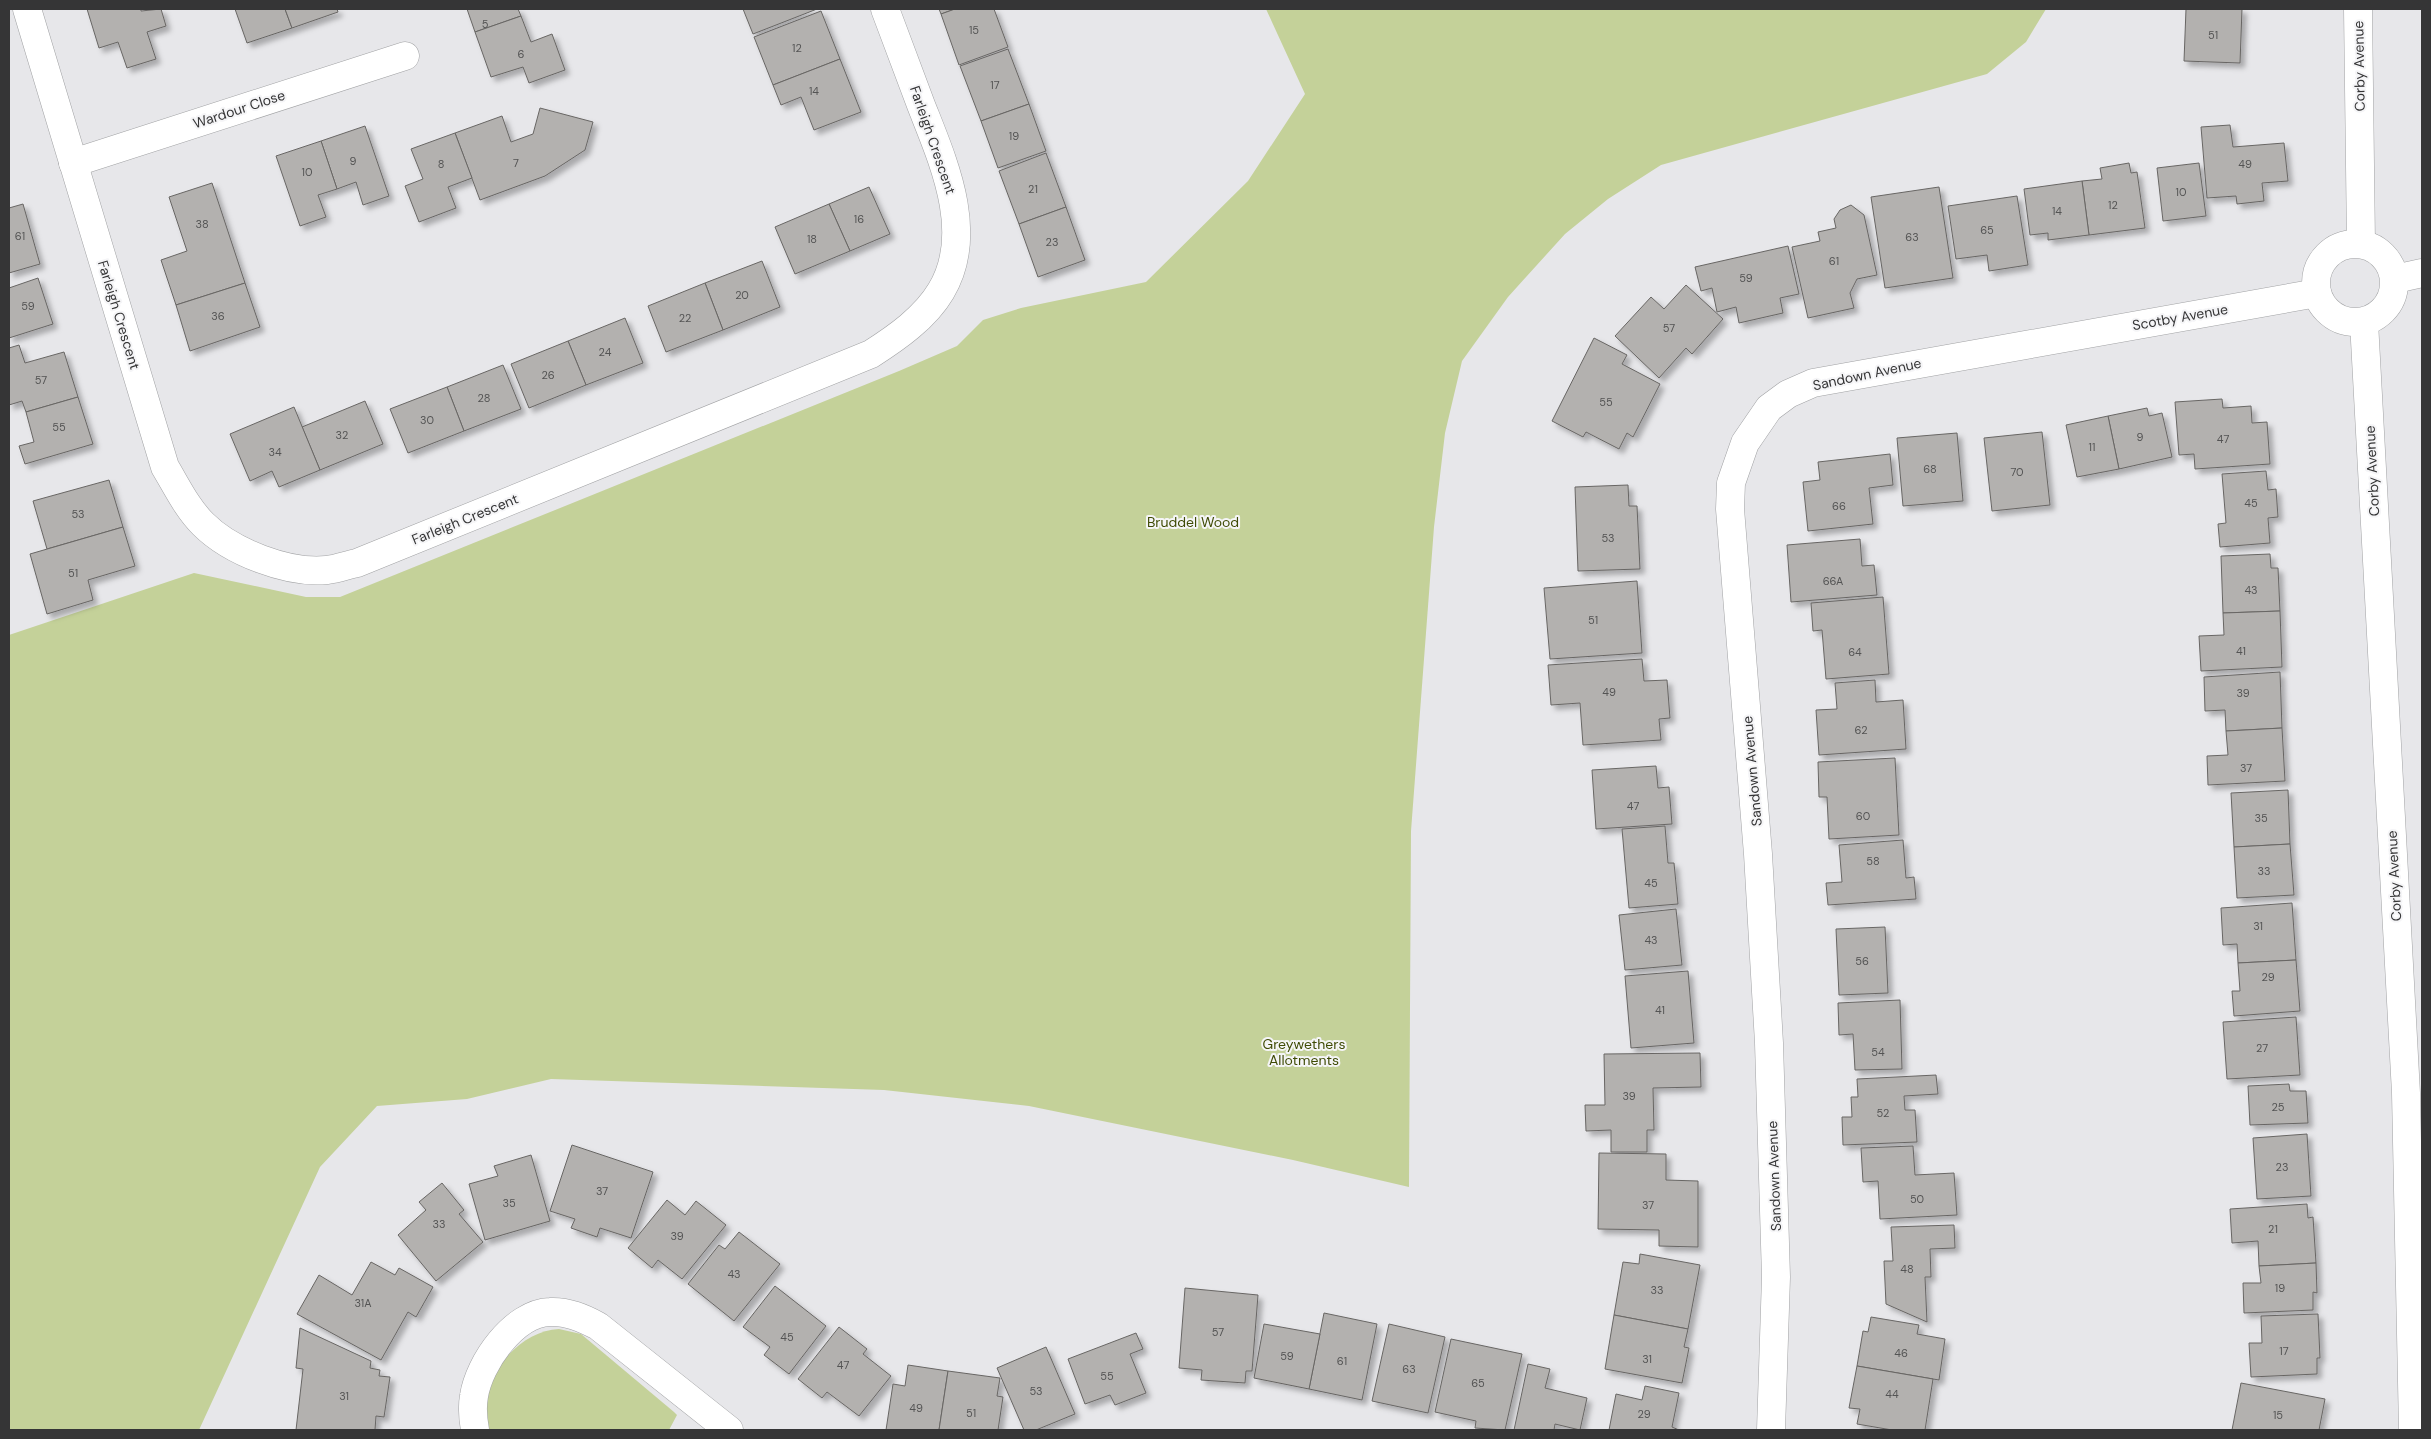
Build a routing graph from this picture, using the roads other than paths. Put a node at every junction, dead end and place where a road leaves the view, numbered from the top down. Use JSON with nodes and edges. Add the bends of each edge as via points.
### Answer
{"nodes":[{"id":1,"x":26,"y":9,"type":"edge"},
{"id":2,"x":885,"y":9,"type":"edge"},
{"id":3,"x":2358,"y":9,"type":"edge"},
{"id":4,"x":405,"y":56,"type":"dead end"},
{"id":5,"x":72,"y":163,"type":"junction"},
{"id":6,"x":2361,"y":244,"type":"junction"},
{"id":7,"x":2422,"y":272,"type":"edge"},
{"id":8,"x":2395,"y":279,"type":"junction"},
{"id":9,"x":2317,"y":293,"type":"junction"},
{"id":10,"x":2364,"y":322,"type":"junction"},
{"id":11,"x":2044,"y":341,"type":"joint"},
{"id":12,"x":2414,"y":1093,"type":"edge"},
{"id":13,"x":700,"y":1421,"type":"edge"},
{"id":14,"x":475,"y":1430,"type":"edge"},
{"id":15,"x":729,"y":1430,"type":"edge"},
{"id":16,"x":1771,"y":1430,"type":"edge"},
{"id":17,"x":2413,"y":1430,"type":"edge"}],
"edges":[{"from":1,"to":5,"type":"street","name":"Farleigh Crescent"},
{"from":2,"to":5,"type":"street","name":"Farleigh Crescent","via":[[944,165],[956,230],[953,258],[944,286],[906,330],[871,354],[357,562],[326,570],[287,567],[246,552],[203,524],[185,501],[166,466]]},
{"from":3,"to":6,"type":"street","name":"Corby Avenue"},
{"from":4,"to":5,"type":"street","name":"Wardour Close"},
{"from":6,"to":8,"type":"street","via":[[2384,255]]},
{"from":6,"to":9,"type":"street","via":[[2342,245],[2326,256],[2316,273]]},
{"from":7,"to":8,"type":"street"},
{"from":8,"to":10,"type":"street","via":[[2394,293],[2388,306]]},
{"from":9,"to":10,"type":"street","via":[[2323,307],[2334,316],[2348,322]]},
{"from":9,"to":11,"type":"street","name":"Scotby Avenue"},
{"from":10,"to":12,"type":"street","name":"Corby Avenue"},
{"from":11,"to":16,"type":"street","name":"Sandown Avenue","via":[[1813,383],[1788,394],[1769,408],[1745,443],[1731,482],[1730,509],[1758,854],[1769,1043],[1776,1277]]},
{"from":12,"to":17,"type":"street","name":"Corby Avenue"},
{"from":13,"to":14,"type":"street","via":[[598,1326],[581,1317],[549,1312],[522,1323],[496,1346],[483,1368],[474,1394]]},
{"from":13,"to":15,"type":"street"}]}
